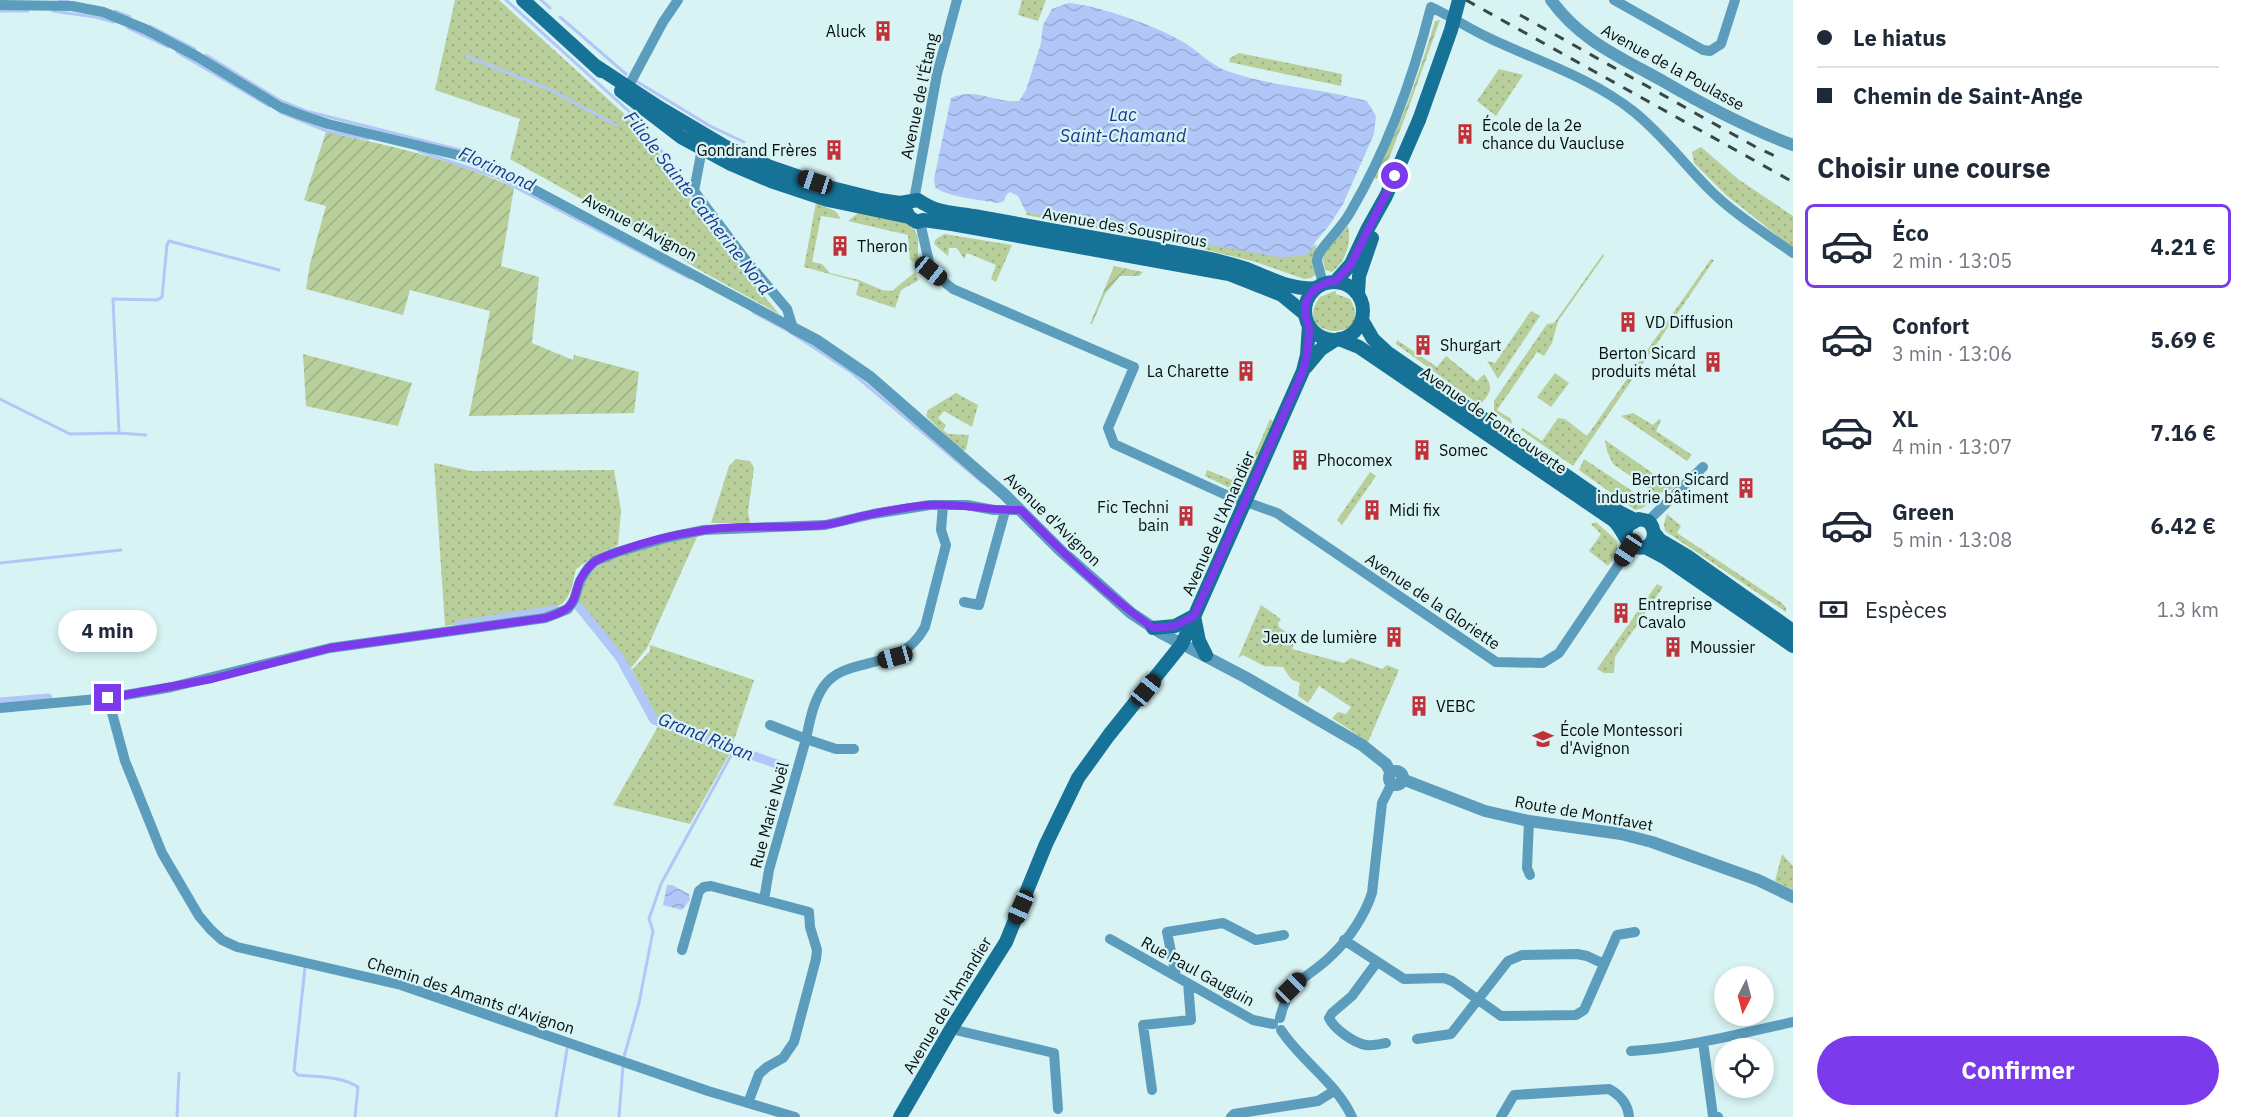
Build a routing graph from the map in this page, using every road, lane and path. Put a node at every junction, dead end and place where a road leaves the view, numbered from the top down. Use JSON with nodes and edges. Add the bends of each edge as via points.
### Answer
{"nodes":[{"id":1,"x":522,"y":0,"type":"edge"},
{"id":2,"x":678,"y":0,"type":"edge"},
{"id":3,"x":957,"y":0,"type":"edge"},
{"id":4,"x":1460,"y":0,"type":"edge"},
{"id":5,"x":1551,"y":0,"type":"edge"},
{"id":6,"x":1614,"y":0,"type":"edge"},
{"id":7,"x":1735,"y":0,"type":"edge"},
{"id":8,"x":1430,"y":3,"type":"edge"},
{"id":9,"x":0,"y":5,"type":"edge"},
{"id":10,"x":626,"y":90,"type":"junction"},
{"id":11,"x":707,"y":144,"type":"junction"},
{"id":12,"x":1793,"y":145,"type":"edge"},
{"id":13,"x":1386,"y":196,"type":"junction"},
{"id":14,"x":917,"y":211,"type":"junction"},
{"id":15,"x":1793,"y":253,"type":"edge"},
{"id":16,"x":1325,"y":284,"type":"junction"},
{"id":17,"x":1358,"y":293,"type":"junction"},
{"id":18,"x":1307,"y":320,"type":"junction"},
{"id":19,"x":1362,"y":320,"type":"junction"},
{"id":20,"x":793,"y":328,"type":"junction"},
{"id":21,"x":1337,"y":340,"type":"junction"},
{"id":22,"x":1303,"y":371,"type":"junction"},
{"id":23,"x":1703,"y":467,"type":"dead end"},
{"id":24,"x":1246,"y":501,"type":"junction"},
{"id":25,"x":943,"y":505,"type":"junction"},
{"id":26,"x":1021,"y":510,"type":"junction"},
{"id":27,"x":1005,"y":511,"type":"junction"},
{"id":28,"x":1641,"y":520,"type":"junction"},
{"id":29,"x":1655,"y":534,"type":"junction"},
{"id":30,"x":1634,"y":542,"type":"junction"},
{"id":31,"x":964,"y":602,"type":"dead end"},
{"id":32,"x":1194,"y":616,"type":"junction"},
{"id":33,"x":1153,"y":628,"type":"junction"},
{"id":34,"x":1793,"y":632,"type":"edge"},
{"id":35,"x":1182,"y":644,"type":"junction"},
{"id":36,"x":1793,"y":646,"type":"edge"},
{"id":37,"x":1206,"y":655,"type":"junction"},
{"id":38,"x":108,"y":698,"type":"junction"},
{"id":39,"x":0,"y":708,"type":"edge"},
{"id":40,"x":770,"y":725,"type":"dead end"},
{"id":41,"x":806,"y":739,"type":"junction"},
{"id":42,"x":854,"y":749,"type":"dead end"},
{"id":43,"x":1395,"y":778,"type":"junction"},
{"id":44,"x":1529,"y":821,"type":"junction"},
{"id":45,"x":1530,"y":875,"type":"dead end"},
{"id":46,"x":1793,"y":897,"type":"edge"},
{"id":47,"x":764,"y":900,"type":"junction"},
{"id":48,"x":1635,"y":932,"type":"dead end"},
{"id":49,"x":1284,"y":935,"type":"dead end"},
{"id":50,"x":1110,"y":939,"type":"dead end"},
{"id":51,"x":1344,"y":940,"type":"junction"},
{"id":52,"x":682,"y":950,"type":"dead end"},
{"id":53,"x":1377,"y":962,"type":"junction"},
{"id":54,"x":1604,"y":964,"type":"junction"},
{"id":55,"x":1176,"y":976,"type":"junction"},
{"id":56,"x":1188,"y":983,"type":"junction"},
{"id":57,"x":1479,"y":1000,"type":"junction"},
{"id":58,"x":1793,"y":1022,"type":"edge"},
{"id":59,"x":1278,"y":1024,"type":"junction"},
{"id":60,"x":951,"y":1029,"type":"junction"},
{"id":61,"x":1417,"y":1039,"type":"dead end"},
{"id":62,"x":1703,"y":1042,"type":"junction"},
{"id":63,"x":1386,"y":1043,"type":"dead end"},
{"id":64,"x":1631,"y":1051,"type":"dead end"},
{"id":65,"x":1152,"y":1090,"type":"dead end"},
{"id":66,"x":1334,"y":1091,"type":"junction"},
{"id":67,"x":748,"y":1103,"type":"junction"},
{"id":68,"x":1058,"y":1108,"type":"dead end"},
{"id":69,"x":795,"y":1117,"type":"edge"},
{"id":70,"x":900,"y":1117,"type":"edge"},
{"id":71,"x":1231,"y":1117,"type":"edge"},
{"id":72,"x":1352,"y":1117,"type":"edge"},
{"id":73,"x":1501,"y":1117,"type":"edge"},
{"id":74,"x":1629,"y":1117,"type":"edge"},
{"id":75,"x":1715,"y":1117,"type":"edge"}],
"edges":[{"from":1,"to":10,"type":"main road","name":"Avenue des Souspirous"},
{"from":2,"to":10,"type":"street"},
{"from":3,"to":14,"type":"street","name":"Avenue de l'Étang","via":[[937,74]]},
{"from":4,"to":13,"type":"main road","bridge":true,"via":[[1419,120]]},
{"from":5,"to":12,"type":"street","name":"Avenue de la Poulasse","via":[[1590,41],[1722,115]]},
{"from":6,"to":7,"type":"street","via":[[1710,51],[1721,44]]},
{"from":8,"to":15,"type":"street","via":[[1486,37],[1604,91],[1658,132],[1711,191]]},
{"from":8,"to":16,"type":"street","via":[[1405,97],[1379,158],[1350,213],[1318,255]]},
{"from":9,"to":20,"type":"street","name":"Avenue d'Avignon","via":[[72,6],[103,12],[198,57],[280,107],[328,124],[466,157]]},
{"from":10,"to":11,"type":"main road","name":"Avenue des Souspirous","via":[[662,123]]},
{"from":11,"to":14,"type":"main road","name":"Avenue des Souspirous","via":[[771,181],[828,200]]},
{"from":11,"to":20,"type":"street","via":[[694,191],[787,309]]},
{"from":13,"to":16,"type":"main road","via":[[1351,264]]},
{"from":13,"to":17,"type":"main road","via":[[1361,268]]},
{"from":14,"to":16,"type":"main road","name":"Avenue des Souspirous","via":[[974,216],[1227,262],[1308,289]]},
{"from":14,"to":18,"type":"main road","name":"Avenue des Souspirous","via":[[1229,274],[1282,296]]},
{"from":14,"to":24,"type":"street","name":"Avenue de la Gloriette","via":[[931,271],[953,289],[1134,367],[1108,428],[1114,444]]},
{"from":16,"to":17,"type":"main road","via":[[1352,287]]},
{"from":16,"to":18,"type":"main road","via":[[1309,296]]},
{"from":17,"to":19,"type":"main road","via":[[1364,307]]},
{"from":18,"to":21,"type":"main road","via":[[1320,336]]},
{"from":18,"to":22,"type":"main road","name":"Avenue de l'Amandier"},
{"from":19,"to":21,"type":"main road","via":[[1353,333]]},
{"from":19,"to":28,"type":"main road","name":"Avenue de Fontcouverte","via":[[1373,339],[1388,353],[1619,512]]},
{"from":20,"to":26,"type":"street","name":"Avenue d'Avignon","via":[[870,377]]},
{"from":21,"to":22,"type":"main road","name":"Avenue de l'Amandier","via":[[1321,349]]},
{"from":21,"to":30,"type":"main road","name":"Avenue de Fontcouverte","via":[[1359,347],[1613,520]]},
{"from":22,"to":24,"type":"main road","name":"Avenue de l'Amandier"},
{"from":23,"to":28,"type":"street"},
{"from":24,"to":30,"type":"street","name":"Avenue de la Gloriette","via":[[1277,513],[1496,662],[1544,663],[1559,653]]},
{"from":24,"to":32,"type":"main road","name":"Avenue de l'Amandier"},
{"from":25,"to":27,"type":"street"},
{"from":25,"to":38,"type":"street","via":[[825,525],[705,530],[666,538],[595,561],[580,581],[568,609],[552,616],[330,648],[212,679]]},
{"from":25,"to":41,"type":"street","name":"Rue Marie Noël","via":[[941,530],[946,545],[920,637],[895,657],[857,667],[826,684],[814,704]]},
{"from":26,"to":27,"type":"street"},
{"from":26,"to":33,"type":"street","name":"Avenue d'Avignon","via":[[1096,583]]},
{"from":27,"to":31,"type":"street","via":[[979,605]]},
{"from":28,"to":29,"type":"main road","via":[[1653,526]]},
{"from":28,"to":30,"type":"main road","via":[[1627,526]]},
{"from":29,"to":30,"type":"main road","via":[[1652,542]]},
{"from":29,"to":34,"type":"main road"},
{"from":30,"to":36,"type":"main road","name":"Avenue de Fontcouverte","via":[[1664,557]]},
{"from":32,"to":33,"type":"main road","via":[[1175,626]]},
{"from":32,"to":35,"type":"main road","name":"Avenue de l'Amandier"},
{"from":32,"to":37,"type":"main road"},
{"from":33,"to":35,"type":"street","name":"Avenue d'Avignon"},
{"from":35,"to":37,"type":"street","name":"Route de Montfavet"},
{"from":35,"to":60,"type":"main road","name":"Avenue de l'Amandier","via":[[1078,778],[1006,942]]},
{"from":37,"to":43,"type":"street","name":"Route de Montfavet","via":[[1362,745],[1386,764]]},
{"from":38,"to":39,"type":"street"},
{"from":38,"to":67,"type":"street","name":"Chemin des Amants d'Avignon","via":[[125,761],[162,853],[199,916],[222,940],[237,947],[401,985]]},
{"from":40,"to":41,"type":"street"},
{"from":41,"to":42,"type":"street","via":[[836,749]]},
{"from":41,"to":47,"type":"street","name":"Rue Marie Noël"},
{"from":43,"to":44,"type":"street","name":"Route de Montfavet","via":[[1420,784],[1468,806]]},
{"from":43,"to":51,"type":"street","via":[[1382,803],[1372,893]]},
{"from":44,"to":45,"type":"street"},
{"from":44,"to":46,"type":"street","name":"Route de Montfavet","via":[[1652,842],[1758,880]]},
{"from":47,"to":52,"type":"street","via":[[704,887],[699,891]]},
{"from":47,"to":67,"type":"street","via":[[809,912],[817,950],[794,1042],[783,1058],[759,1074]]},
{"from":48,"to":54,"type":"street","via":[[1617,935]]},
{"from":49,"to":55,"type":"street","via":[[1256,940],[1223,923],[1167,932]]},
{"from":50,"to":55,"type":"street","name":"Rue Paul Gauguin"},
{"from":51,"to":53,"type":"street"},
{"from":51,"to":59,"type":"street","via":[[1333,955],[1291,988]]},
{"from":53,"to":57,"type":"street","via":[[1404,979],[1444,978]]},
{"from":53,"to":63,"type":"street","via":[[1352,996],[1329,1018],[1356,1041],[1366,1045]]},
{"from":54,"to":57,"type":"street","via":[[1577,954],[1522,955],[1508,961]]},
{"from":54,"to":57,"type":"street","via":[[1584,1010],[1576,1015],[1501,1016]]},
{"from":55,"to":56,"type":"street","name":"Rue Paul Gauguin"},
{"from":56,"to":59,"type":"street","name":"Rue Paul Gauguin","via":[[1253,1020]]},
{"from":56,"to":65,"type":"street","via":[[1191,1020],[1143,1026]]},
{"from":57,"to":61,"type":"street","via":[[1451,1034]]},
{"from":58,"to":62,"type":"street"},
{"from":59,"to":66,"type":"street","via":[[1289,1043]]},
{"from":60,"to":68,"type":"street","via":[[1054,1053]]},
{"from":60,"to":70,"type":"main road","name":"Avenue de l'Amandier"},
{"from":62,"to":64,"type":"street"},
{"from":62,"to":75,"type":"street"},
{"from":66,"to":71,"type":"street","via":[[1318,1101]]},
{"from":66,"to":72,"type":"street"},
{"from":67,"to":69,"type":"street","name":"Chemin des Amants d'Avignon"},
{"from":73,"to":74,"type":"street","via":[[1514,1095],[1609,1089],[1619,1094]]}]}
